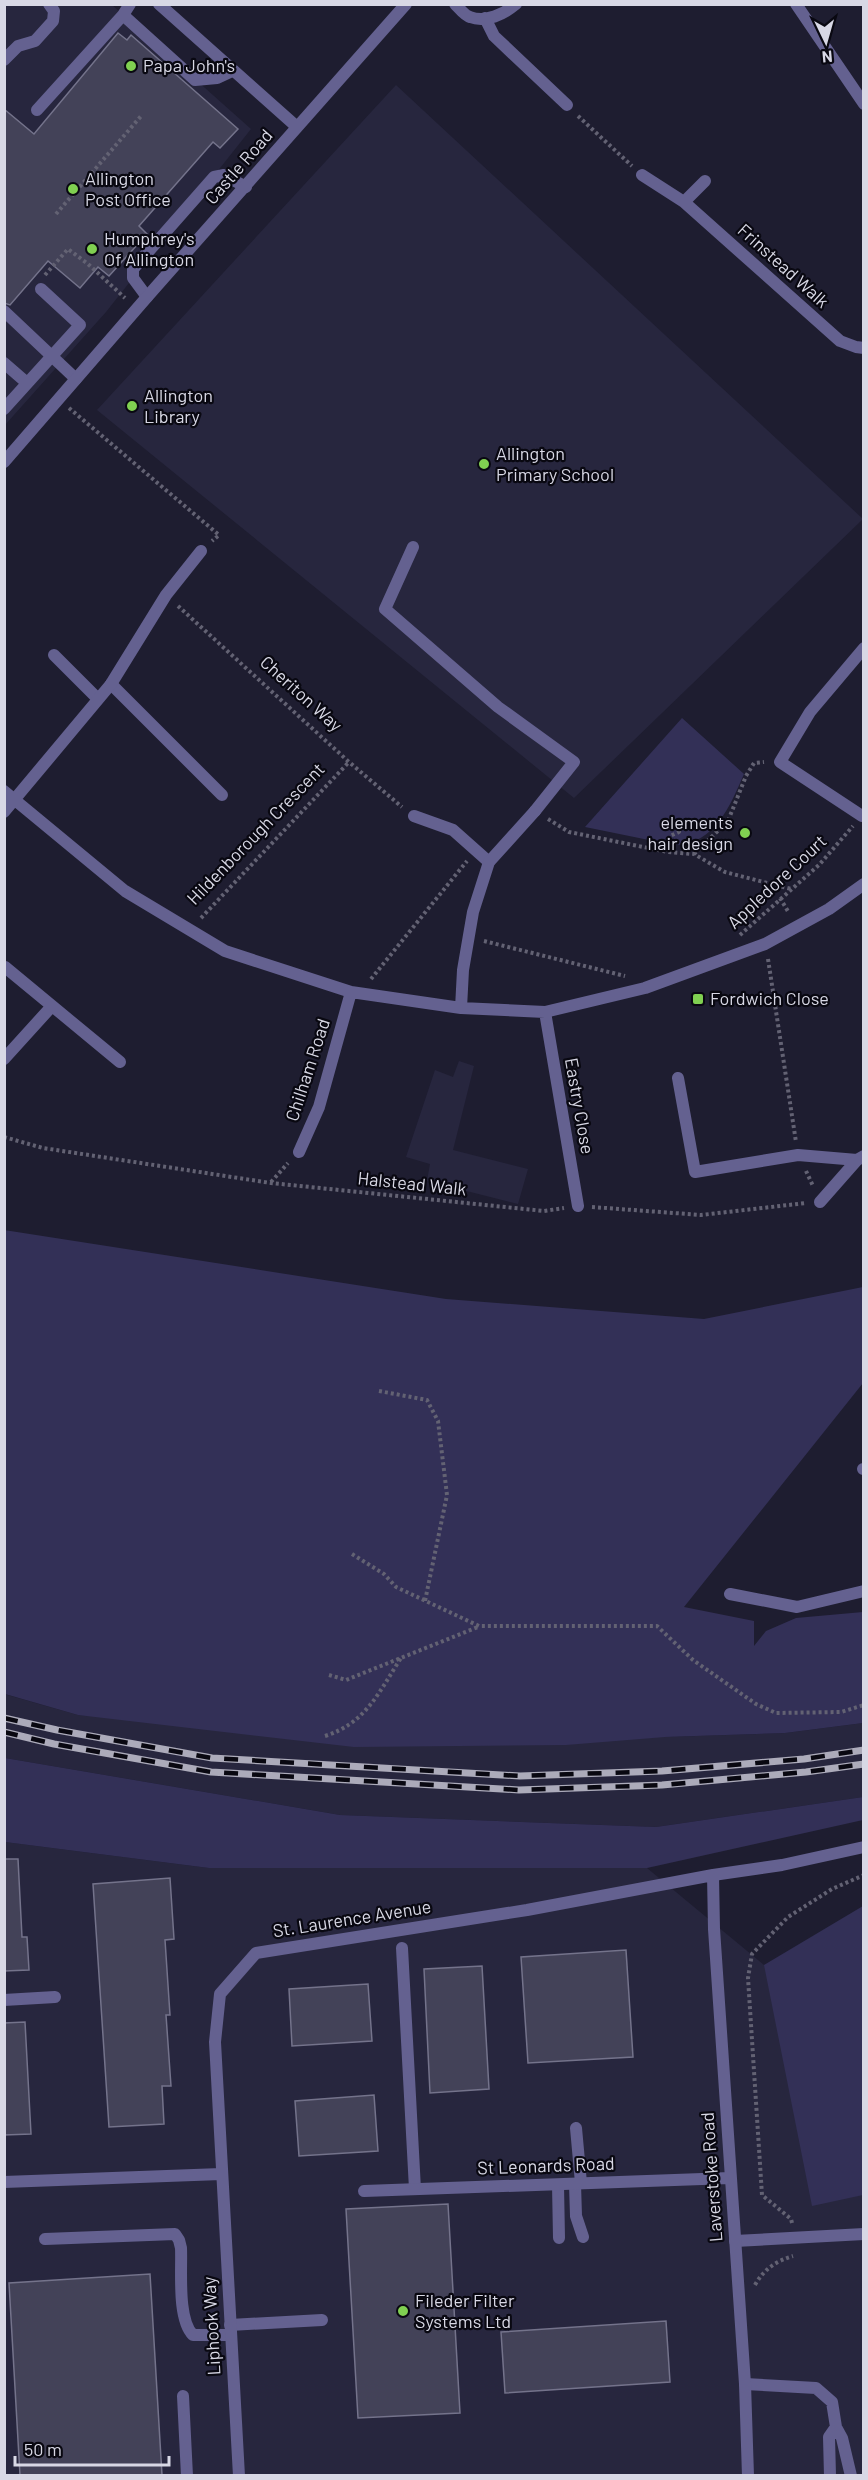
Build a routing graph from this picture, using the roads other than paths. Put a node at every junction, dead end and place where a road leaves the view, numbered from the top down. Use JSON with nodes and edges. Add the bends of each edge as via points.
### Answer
{"nodes":[{"id":1,"x":49,"y":4,"type":"edge"},
{"id":2,"x":159,"y":4,"type":"edge"},
{"id":3,"x":406,"y":4,"type":"edge"},
{"id":4,"x":455,"y":4,"type":"edge"},
{"id":5,"x":516,"y":4,"type":"edge"},
{"id":6,"x":796,"y":4,"type":"edge"},
{"id":7,"x":126,"y":10,"type":"edge"},
{"id":8,"x":485,"y":18,"type":"junction"},
{"id":9,"x":4,"y":60,"type":"edge"},
{"id":10,"x":232,"y":71,"type":"junction"},
{"id":11,"x":864,"y":104,"type":"edge"},
{"id":12,"x":567,"y":105,"type":"road end"},
{"id":13,"x":37,"y":110,"type":"dead end"},
{"id":14,"x":297,"y":127,"type":"junction"},
{"id":15,"x":642,"y":175,"type":"road end"},
{"id":16,"x":705,"y":181,"type":"dead end"},
{"id":17,"x":246,"y":187,"type":"junction"},
{"id":18,"x":684,"y":202,"type":"junction"},
{"id":19,"x":41,"y":284,"type":"road end"},
{"id":20,"x":147,"y":297,"type":"junction"},
{"id":21,"x":4,"y":311,"type":"edge"},
{"id":22,"x":864,"y":348,"type":"edge"},
{"id":23,"x":51,"y":356,"type":"junction"},
{"id":24,"x":4,"y":363,"type":"edge"},
{"id":25,"x":76,"y":379,"type":"junction"},
{"id":26,"x":27,"y":383,"type":"junction"},
{"id":27,"x":4,"y":409,"type":"edge"},
{"id":28,"x":6,"y":456,"type":"edge"},
{"id":29,"x":413,"y":547,"type":"dead end"},
{"id":30,"x":201,"y":551,"type":"road end"},
{"id":31,"x":864,"y":648,"type":"edge"},
{"id":32,"x":54,"y":655,"type":"dead end"},
{"id":33,"x":111,"y":684,"type":"junction"},
{"id":34,"x":97,"y":698,"type":"junction"},
{"id":35,"x":4,"y":791,"type":"edge"},
{"id":36,"x":222,"y":795,"type":"dead end"},
{"id":37,"x":16,"y":801,"type":"junction"},
{"id":38,"x":4,"y":812,"type":"edge"},
{"id":39,"x":414,"y":816,"type":"road end"},
{"id":40,"x":862,"y":816,"type":"road end"},
{"id":41,"x":489,"y":862,"type":"junction"},
{"id":42,"x":864,"y":884,"type":"edge"},
{"id":43,"x":5,"y":967,"type":"edge"},
{"id":44,"x":355,"y":992,"type":"junction"},
{"id":45,"x":52,"y":1006,"type":"junction"},
{"id":46,"x":460,"y":1008,"type":"junction"},
{"id":47,"x":545,"y":1011,"type":"junction"},
{"id":48,"x":4,"y":1059,"type":"edge"},
{"id":49,"x":120,"y":1062,"type":"dead end"},
{"id":50,"x":678,"y":1078,"type":"dead end"},
{"id":51,"x":299,"y":1152,"type":"road end"},
{"id":52,"x":860,"y":1158,"type":"edge"},
{"id":53,"x":820,"y":1202,"type":"road end"},
{"id":54,"x":578,"y":1206,"type":"road end"},
{"id":55,"x":864,"y":1591,"type":"edge"},
{"id":56,"x":730,"y":1594,"type":"dead end"},
{"id":57,"x":864,"y":1847,"type":"edge"},
{"id":58,"x":713,"y":1875,"type":"junction"},
{"id":59,"x":402,"y":1948,"type":"dead end"},
{"id":60,"x":55,"y":1998,"type":"dead end"},
{"id":61,"x":4,"y":2000,"type":"edge"},
{"id":62,"x":576,"y":2128,"type":"dead end"},
{"id":63,"x":221,"y":2174,"type":"junction"},
{"id":64,"x":730,"y":2178,"type":"junction"},
{"id":65,"x":4,"y":2182,"type":"edge"},
{"id":66,"x":578,"y":2183,"type":"junction"},
{"id":67,"x":558,"y":2185,"type":"junction"},
{"id":68,"x":414,"y":2189,"type":"junction"},
{"id":69,"x":364,"y":2191,"type":"dead end"},
{"id":70,"x":864,"y":2234,"type":"edge"},
{"id":71,"x":583,"y":2237,"type":"dead end"},
{"id":72,"x":559,"y":2238,"type":"dead end"},
{"id":73,"x":45,"y":2239,"type":"dead end"},
{"id":74,"x":735,"y":2241,"type":"junction"},
{"id":75,"x":322,"y":2320,"type":"dead end"},
{"id":76,"x":230,"y":2330,"type":"junction"},
{"id":77,"x":745,"y":2384,"type":"junction"},
{"id":78,"x":183,"y":2396,"type":"dead end"},
{"id":79,"x":836,"y":2427,"type":"junction"},
{"id":80,"x":187,"y":2475,"type":"edge"},
{"id":81,"x":239,"y":2475,"type":"edge"},
{"id":82,"x":748,"y":2475,"type":"edge"},
{"id":83,"x":830,"y":2475,"type":"edge"},
{"id":84,"x":851,"y":2475,"type":"edge"}],
"edges":[{"from":1,"to":9,"type":"street","via":[[54,11],[53,21],[35,41],[18,46]]},
{"from":2,"to":10,"type":"street"},
{"from":3,"to":14,"type":"street","name":"Castle Road"},
{"from":4,"to":8,"type":"street","via":[[469,17]]},
{"from":5,"to":8,"type":"street","via":[[502,15]]},
{"from":6,"to":11,"type":"street"},
{"from":7,"to":10,"type":"street","via":[[195,80],[217,78]]},
{"from":7,"to":13,"type":"street"},
{"from":8,"to":12,"type":"street","via":[[494,36]]},
{"from":10,"to":14,"type":"street"},
{"from":14,"to":17,"type":"street","name":"Castle Road"},
{"from":15,"to":18,"type":"street","name":"Frinstead Walk"},
{"from":16,"to":18,"type":"street"},
{"from":17,"to":20,"type":"street","name":"Castle Road"},
{"from":17,"to":20,"type":"street","via":[[224,175],[214,177],[133,268],[133,278]]},
{"from":18,"to":22,"type":"street","name":"Frinstead Walk","via":[[840,341]]},
{"from":19,"to":23,"type":"street","via":[[80,324]]},
{"from":20,"to":25,"type":"street","name":"Castle Road"},
{"from":21,"to":23,"type":"street"},
{"from":23,"to":25,"type":"street"},
{"from":23,"to":26,"type":"street"},
{"from":24,"to":26,"type":"street"},
{"from":25,"to":28,"type":"street","name":"Castle Road"},
{"from":26,"to":27,"type":"street"},
{"from":29,"to":41,"type":"street","via":[[385,609],[498,707],[574,762]]},
{"from":30,"to":33,"type":"street","via":[[166,595]]},
{"from":31,"to":40,"type":"street","via":[[810,712],[780,762]]},
{"from":32,"to":34,"type":"street"},
{"from":33,"to":34,"type":"street"},
{"from":33,"to":36,"type":"street"},
{"from":34,"to":37,"type":"street"},
{"from":35,"to":37,"type":"street","name":"Hildenborough Crescent"},
{"from":37,"to":38,"type":"street"},
{"from":37,"to":44,"type":"street","name":"Hildenborough Crescent","via":[[125,891],[225,951]]},
{"from":39,"to":41,"type":"street","via":[[453,830]]},
{"from":41,"to":46,"type":"street","via":[[473,912]]},
{"from":42,"to":47,"type":"street","name":"Hildenborough Crescent","via":[[829,909],[765,944],[656,984]]},
{"from":43,"to":45,"type":"street"},
{"from":44,"to":46,"type":"street","name":"Hildenborough Crescent"},
{"from":44,"to":51,"type":"street","name":"Chilham Road","via":[[318,1107]]},
{"from":45,"to":48,"type":"street"},
{"from":45,"to":49,"type":"street"},
{"from":46,"to":47,"type":"street","name":"Hildenborough Crescent"},
{"from":47,"to":54,"type":"street","name":"Eastry Close"},
{"from":50,"to":52,"type":"street","via":[[695,1172],[798,1155]]},
{"from":52,"to":53,"type":"street"},
{"from":55,"to":56,"type":"street","via":[[797,1607]]},
{"from":57,"to":58,"type":"street","name":"St. Laurence Avenue"},
{"from":58,"to":63,"type":"street","name":"St. Laurence Avenue","via":[[527,1910],[256,1953],[220,1994],[215,2042]]},
{"from":58,"to":64,"type":"street","name":"Laverstoke Road"},
{"from":59,"to":68,"type":"street"},
{"from":60,"to":61,"type":"street"},
{"from":62,"to":66,"type":"street"},
{"from":63,"to":65,"type":"street"},
{"from":63,"to":76,"type":"street","name":"Liphook Way"},
{"from":64,"to":66,"type":"street","name":"St Leonards Road"},
{"from":64,"to":74,"type":"street","name":"Laverstoke Road"},
{"from":66,"to":67,"type":"street","name":"St Leonards Road"},
{"from":66,"to":71,"type":"street","via":[[576,2216]]},
{"from":67,"to":68,"type":"street","name":"St Leonards Road"},
{"from":67,"to":72,"type":"street"},
{"from":68,"to":69,"type":"street","name":"St Leonards Road"},
{"from":70,"to":74,"type":"street"},
{"from":73,"to":76,"type":"street","via":[[175,2235],[182,2248],[187,2329],[193,2335]]},
{"from":74,"to":77,"type":"street","name":"Laverstoke Road"},
{"from":75,"to":76,"type":"street"},
{"from":76,"to":81,"type":"street","name":"Liphook Way"},
{"from":77,"to":79,"type":"street","via":[[816,2388],[832,2402]]},
{"from":77,"to":82,"type":"street","name":"Laverstoke Road"},
{"from":78,"to":80,"type":"street"},
{"from":79,"to":83,"type":"street","via":[[829,2438]]},
{"from":79,"to":84,"type":"street"}]}
